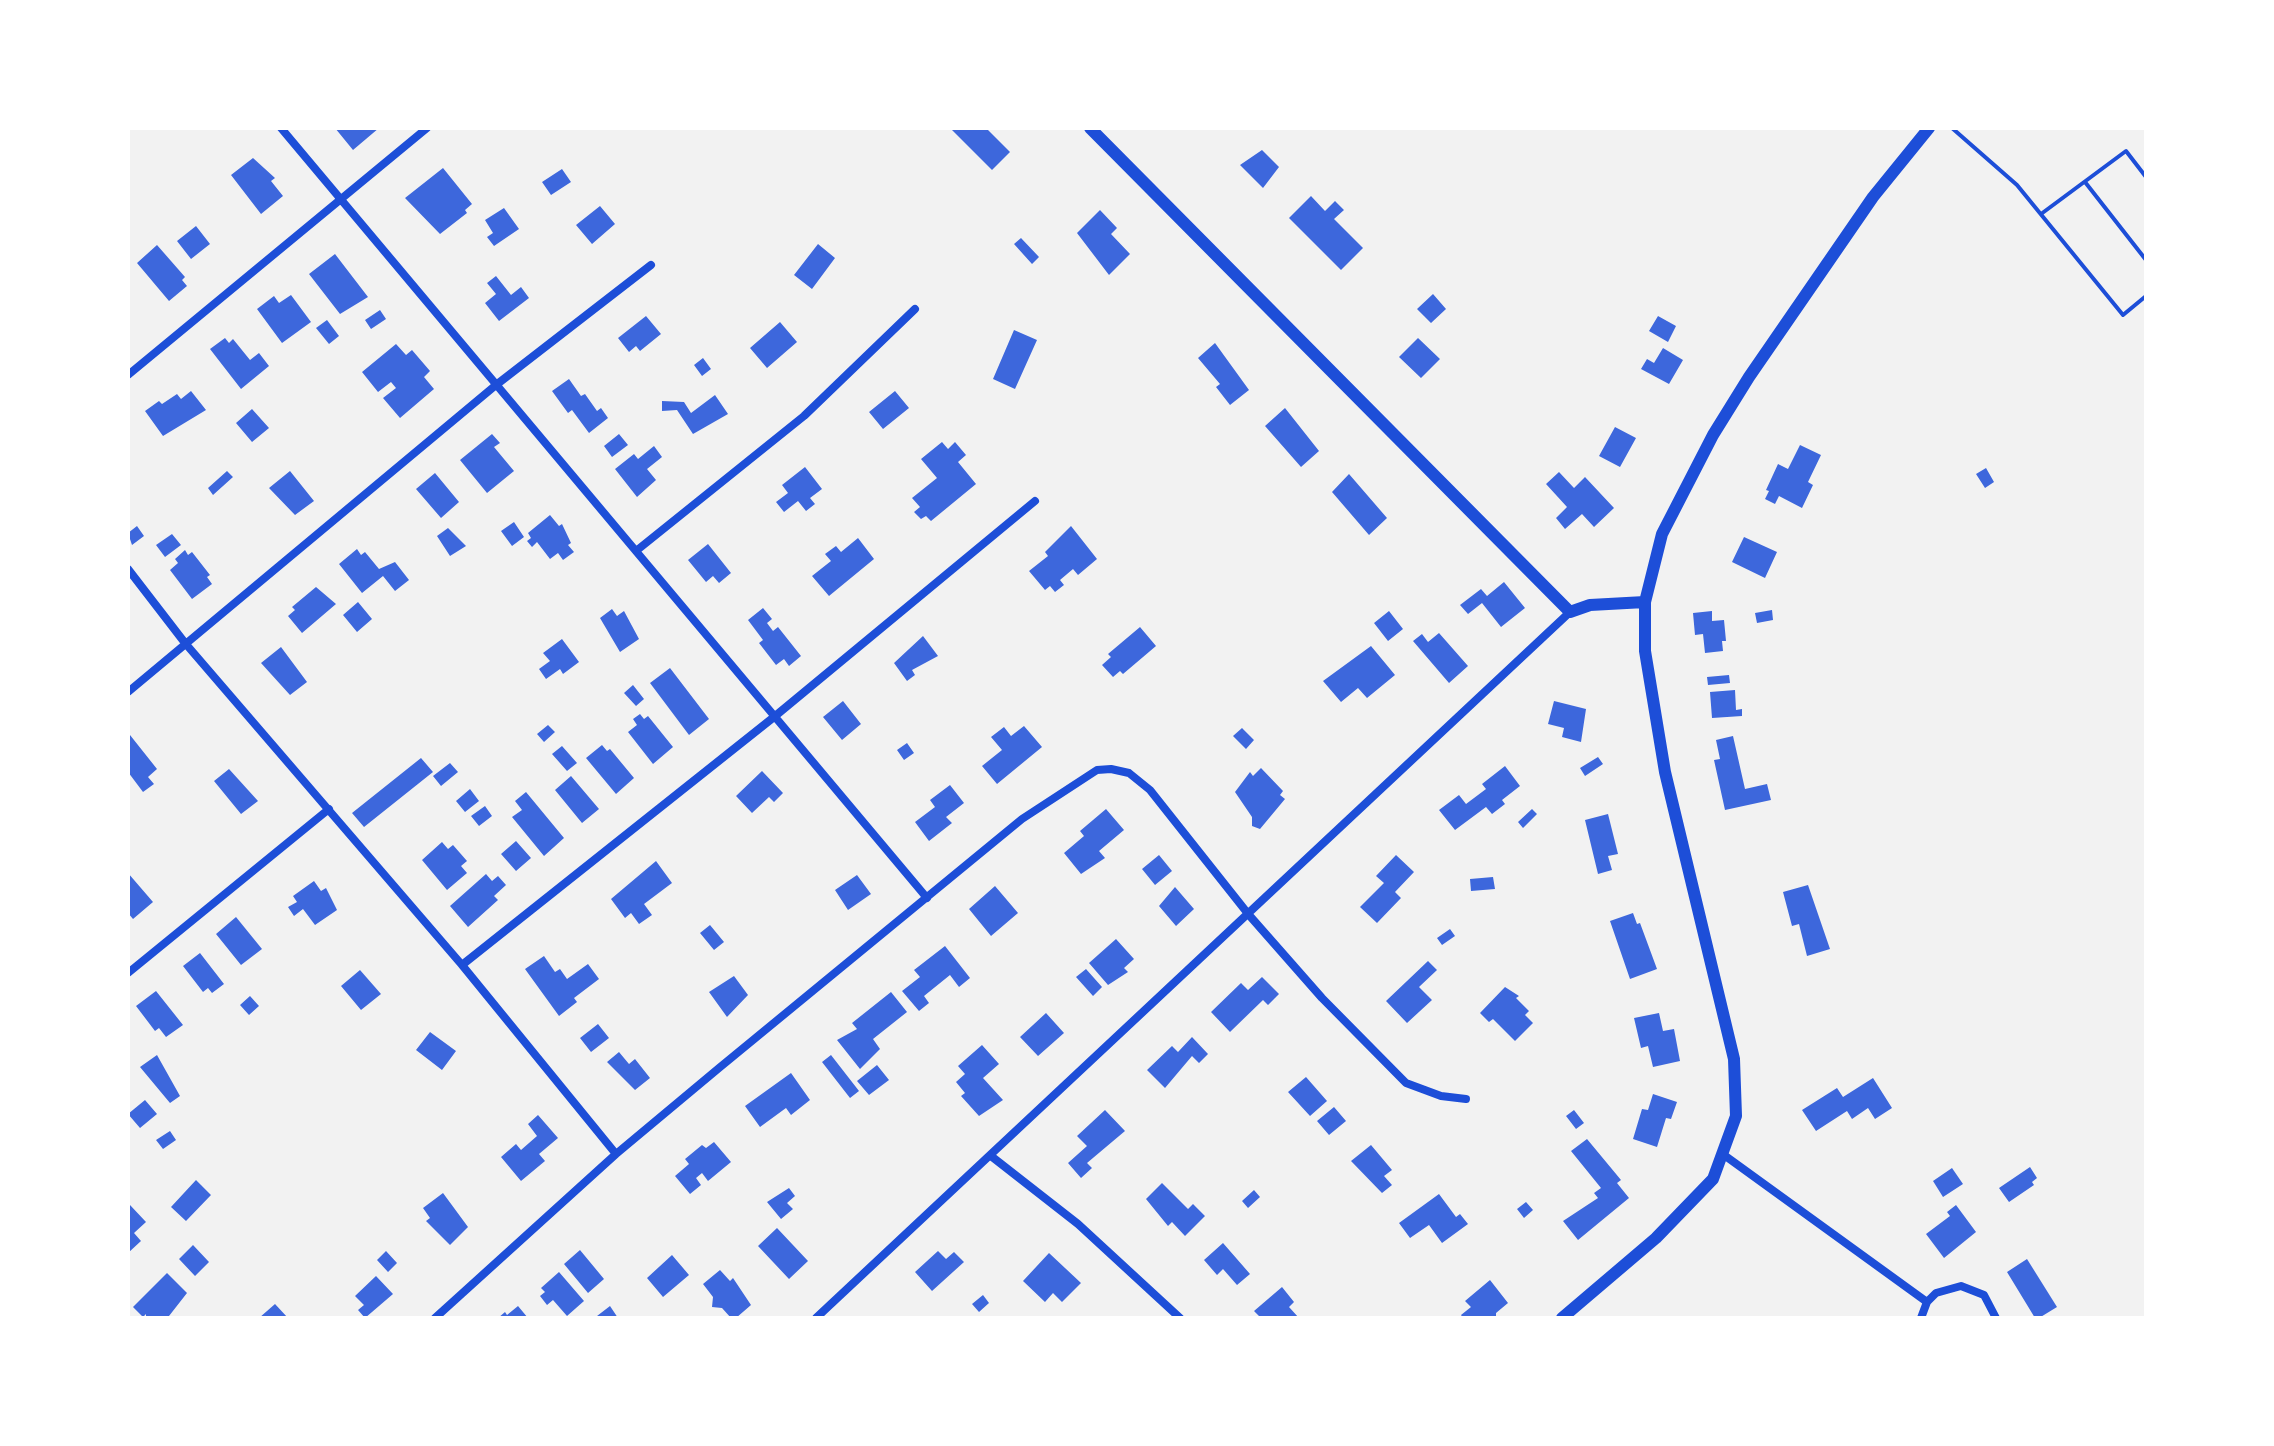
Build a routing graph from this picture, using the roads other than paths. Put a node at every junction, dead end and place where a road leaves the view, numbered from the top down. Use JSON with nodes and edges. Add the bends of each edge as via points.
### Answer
{"nodes":[{"id":1,"x":281,"y":128,"type":"edge"},
{"id":2,"x":427,"y":128,"type":"edge"},
{"id":3,"x":1090,"y":128,"type":"edge"},
{"id":4,"x":1929,"y":128,"type":"edge"},
{"id":5,"x":1952,"y":128,"type":"edge"},
{"id":6,"x":2146,"y":177,"type":"edge"},
{"id":7,"x":2085,"y":182,"type":"junction"},
{"id":8,"x":341,"y":201,"type":"junction"},
{"id":9,"x":2041,"y":214,"type":"junction"},
{"id":10,"x":2146,"y":260,"type":"edge"},
{"id":11,"x":651,"y":265,"type":"dead end"},
{"id":12,"x":2146,"y":296,"type":"edge"},
{"id":13,"x":915,"y":309,"type":"dead end"},
{"id":14,"x":128,"y":375,"type":"edge"},
{"id":15,"x":496,"y":385,"type":"junction"},
{"id":16,"x":1035,"y":501,"type":"dead end"},
{"id":17,"x":636,"y":551,"type":"junction"},
{"id":18,"x":128,"y":569,"type":"edge"},
{"id":19,"x":1645,"y":602,"type":"junction"},
{"id":20,"x":1570,"y":612,"type":"junction"},
{"id":21,"x":185,"y":643,"type":"junction"},
{"id":22,"x":128,"y":692,"type":"edge"},
{"id":23,"x":774,"y":717,"type":"junction"},
{"id":24,"x":329,"y":809,"type":"junction"},
{"id":25,"x":927,"y":898,"type":"junction"},
{"id":26,"x":1249,"y":915,"type":"junction"},
{"id":27,"x":462,"y":965,"type":"junction"},
{"id":28,"x":128,"y":973,"type":"edge"},
{"id":29,"x":1466,"y":1099,"type":"dead end"},
{"id":30,"x":616,"y":1154,"type":"junction"},
{"id":31,"x":1724,"y":1155,"type":"junction"},
{"id":32,"x":991,"y":1156,"type":"junction"},
{"id":33,"x":1927,"y":1302,"type":"junction"},
{"id":34,"x":435,"y":1318,"type":"edge"},
{"id":35,"x":816,"y":1318,"type":"edge"},
{"id":36,"x":1180,"y":1318,"type":"edge"},
{"id":37,"x":1562,"y":1318,"type":"edge"},
{"id":38,"x":1921,"y":1318,"type":"edge"},
{"id":39,"x":1996,"y":1318,"type":"edge"}],
"edges":[{"from":1,"to":8,"type":"street"},
{"from":2,"to":8,"type":"street"},
{"from":3,"to":20,"type":"main road"},
{"from":4,"to":19,"type":"main road","via":[[1812,281],[1713,435],[1662,534]]},
{"from":5,"to":9,"type":"lane","via":[[2017,185]]},
{"from":6,"to":7,"type":"lane","via":[[2126,151]]},
{"from":7,"to":9,"type":"lane"},
{"from":7,"to":10,"type":"lane"},
{"from":8,"to":14,"type":"street"},
{"from":8,"to":15,"type":"street"},
{"from":9,"to":12,"type":"lane","via":[[2123,315]]},
{"from":11,"to":15,"type":"street"},
{"from":13,"to":17,"type":"street","via":[[804,416]]},
{"from":15,"to":17,"type":"street"},
{"from":15,"to":21,"type":"street"},
{"from":16,"to":23,"type":"street"},
{"from":17,"to":23,"type":"street"},
{"from":18,"to":21,"type":"street"},
{"from":19,"to":20,"type":"main road","via":[[1590,605]]},
{"from":19,"to":31,"type":"main road","via":[[1645,651],[1665,772],[1734,1059],[1736,1116]]},
{"from":20,"to":26,"type":"street"},
{"from":21,"to":22,"type":"street"},
{"from":21,"to":24,"type":"street"},
{"from":23,"to":25,"type":"street"},
{"from":23,"to":27,"type":"street"},
{"from":24,"to":27,"type":"street"},
{"from":24,"to":28,"type":"street"},
{"from":25,"to":26,"type":"street","via":[[1022,819],[1089,775],[1111,769],[1129,773],[1150,790]]},
{"from":25,"to":30,"type":"street"},
{"from":26,"to":29,"type":"street","via":[[1406,1083]]},
{"from":26,"to":32,"type":"street"},
{"from":27,"to":30,"type":"street"},
{"from":30,"to":34,"type":"street"},
{"from":31,"to":33,"type":"street"},
{"from":31,"to":37,"type":"main road","via":[[1713,1179],[1656,1238]]},
{"from":32,"to":35,"type":"street"},
{"from":32,"to":36,"type":"street","via":[[1078,1224]]},
{"from":33,"to":38,"type":"street"},
{"from":33,"to":39,"type":"street","via":[[1948,1287],[1973,1289],[1984,1295]]}]}
